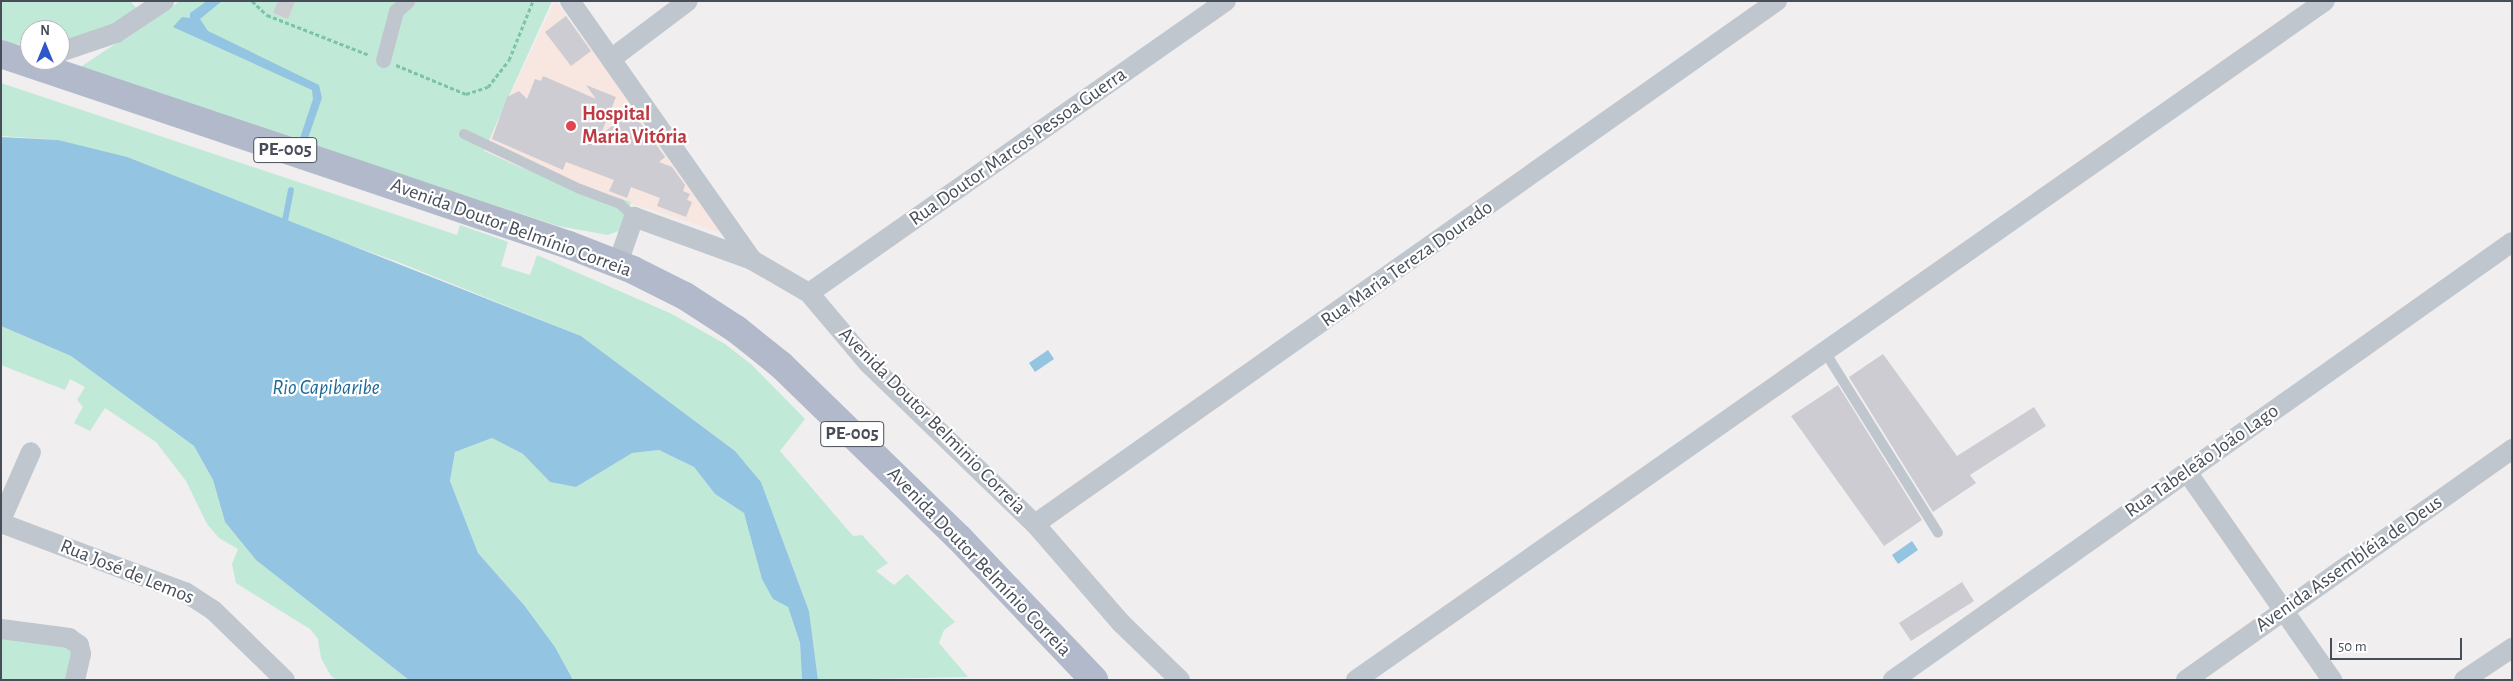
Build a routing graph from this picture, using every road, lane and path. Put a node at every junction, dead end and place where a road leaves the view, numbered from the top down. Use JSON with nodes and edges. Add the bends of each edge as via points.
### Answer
{"nodes":[{"id":1,"x":164,"y":1,"type":"edge"},
{"id":2,"x":252,"y":1,"type":"edge"},
{"id":3,"x":407,"y":1,"type":"edge"},
{"id":4,"x":532,"y":1,"type":"edge"},
{"id":5,"x":570,"y":1,"type":"edge"},
{"id":6,"x":688,"y":1,"type":"edge"},
{"id":7,"x":1226,"y":1,"type":"edge"},
{"id":8,"x":1778,"y":1,"type":"edge"},
{"id":9,"x":2324,"y":1,"type":"edge"},
{"id":10,"x":70,"y":49,"type":"edge"},
{"id":11,"x":1,"y":54,"type":"edge"},
{"id":12,"x":20,"y":59,"type":"edge"},
{"id":13,"x":611,"y":59,"type":"junction"},
{"id":14,"x":383,"y":60,"type":"junction"},
{"id":15,"x":54,"y":70,"type":"edge"},
{"id":16,"x":464,"y":134,"type":"dead end"},
{"id":17,"x":634,"y":217,"type":"junction"},
{"id":18,"x":2512,"y":242,"type":"edge"},
{"id":19,"x":752,"y":260,"type":"junction"},
{"id":20,"x":618,"y":263,"type":"junction"},
{"id":21,"x":809,"y":293,"type":"junction"},
{"id":22,"x":1825,"y":352,"type":"junction"},
{"id":23,"x":2512,"y":449,"type":"edge"},
{"id":24,"x":31,"y":452,"type":"dead end"},
{"id":25,"x":2187,"y":472,"type":"junction"},
{"id":26,"x":1,"y":522,"type":"edge"},
{"id":27,"x":1035,"y":524,"type":"junction"},
{"id":28,"x":1938,"y":533,"type":"dead end"},
{"id":29,"x":2282,"y":612,"type":"junction"},
{"id":30,"x":1,"y":629,"type":"edge"},
{"id":31,"x":2512,"y":648,"type":"edge"},
{"id":32,"x":75,"y":680,"type":"edge"},
{"id":33,"x":285,"y":680,"type":"edge"},
{"id":34,"x":1094,"y":680,"type":"edge"},
{"id":35,"x":1180,"y":680,"type":"edge"},
{"id":36,"x":1356,"y":680,"type":"edge"},
{"id":37,"x":1893,"y":680,"type":"edge"},
{"id":38,"x":2186,"y":680,"type":"edge"},
{"id":39,"x":2332,"y":680,"type":"edge"},
{"id":40,"x":2464,"y":680,"type":"edge"}],
"edges":[{"from":1,"to":10,"type":"street","via":[[116,33]]},
{"from":2,"to":14,"type":"path","via":[[267,15]]},
{"from":3,"to":14,"type":"street","via":[[396,11]]},
{"from":4,"to":14,"type":"path","via":[[509,60],[488,87],[466,94]]},
{"from":5,"to":13,"type":"street"},
{"from":6,"to":13,"type":"street"},
{"from":7,"to":21,"type":"street","name":"Rua Doutor Marcos Pessoa Guerra"},
{"from":8,"to":27,"type":"street","name":"Rua Maria Tereza Dourado"},
{"from":9,"to":22,"type":"street"},
{"from":11,"to":12,"type":"main road","name":"Avenida Doutor Belmínio Correia","number":"PE-005"},
{"from":13,"to":19,"type":"street"},
{"from":15,"to":20,"type":"main road","name":"Avenida Doutor Belmínio Correia","number":"PE-005"},
{"from":16,"to":17,"type":"lane","via":[[487,148],[620,204]]},
{"from":17,"to":19,"type":"street","name":"Avenida Doutor Belminio Correia"},
{"from":17,"to":20,"type":"street"},
{"from":18,"to":25,"type":"street","name":"Rua Tabeleão João Lago"},
{"from":19,"to":21,"type":"street","name":"Avenida Doutor Belminio Correia"},
{"from":20,"to":34,"type":"main road","name":"Avenida Doutor Belmínio Correia","number":"PE-005","via":[[685,296],[736,329],[782,366],[959,538]]},
{"from":21,"to":27,"type":"street","name":"Avenida Doutor Belminio Correia","via":[[868,363]]},
{"from":22,"to":28,"type":"lane"},
{"from":22,"to":36,"type":"street"},
{"from":23,"to":29,"type":"street","name":"Avenida Assembléia de Deus"},
{"from":24,"to":26,"type":"street"},
{"from":25,"to":29,"type":"street"},
{"from":25,"to":37,"type":"street","name":"Rua Tabeleão João Lago"},
{"from":26,"to":33,"type":"street","name":"Rua José de Lemos","via":[[185,592],[213,610]]},
{"from":27,"to":35,"type":"street","name":"Avenida Doutor Belminio Correia","via":[[1121,623]]},
{"from":29,"to":38,"type":"street","name":"Avenida Assembléia de Deus"},
{"from":29,"to":39,"type":"street"},
{"from":30,"to":32,"type":"street","via":[[69,638],[79,645]]},
{"from":31,"to":40,"type":"street"}]}
